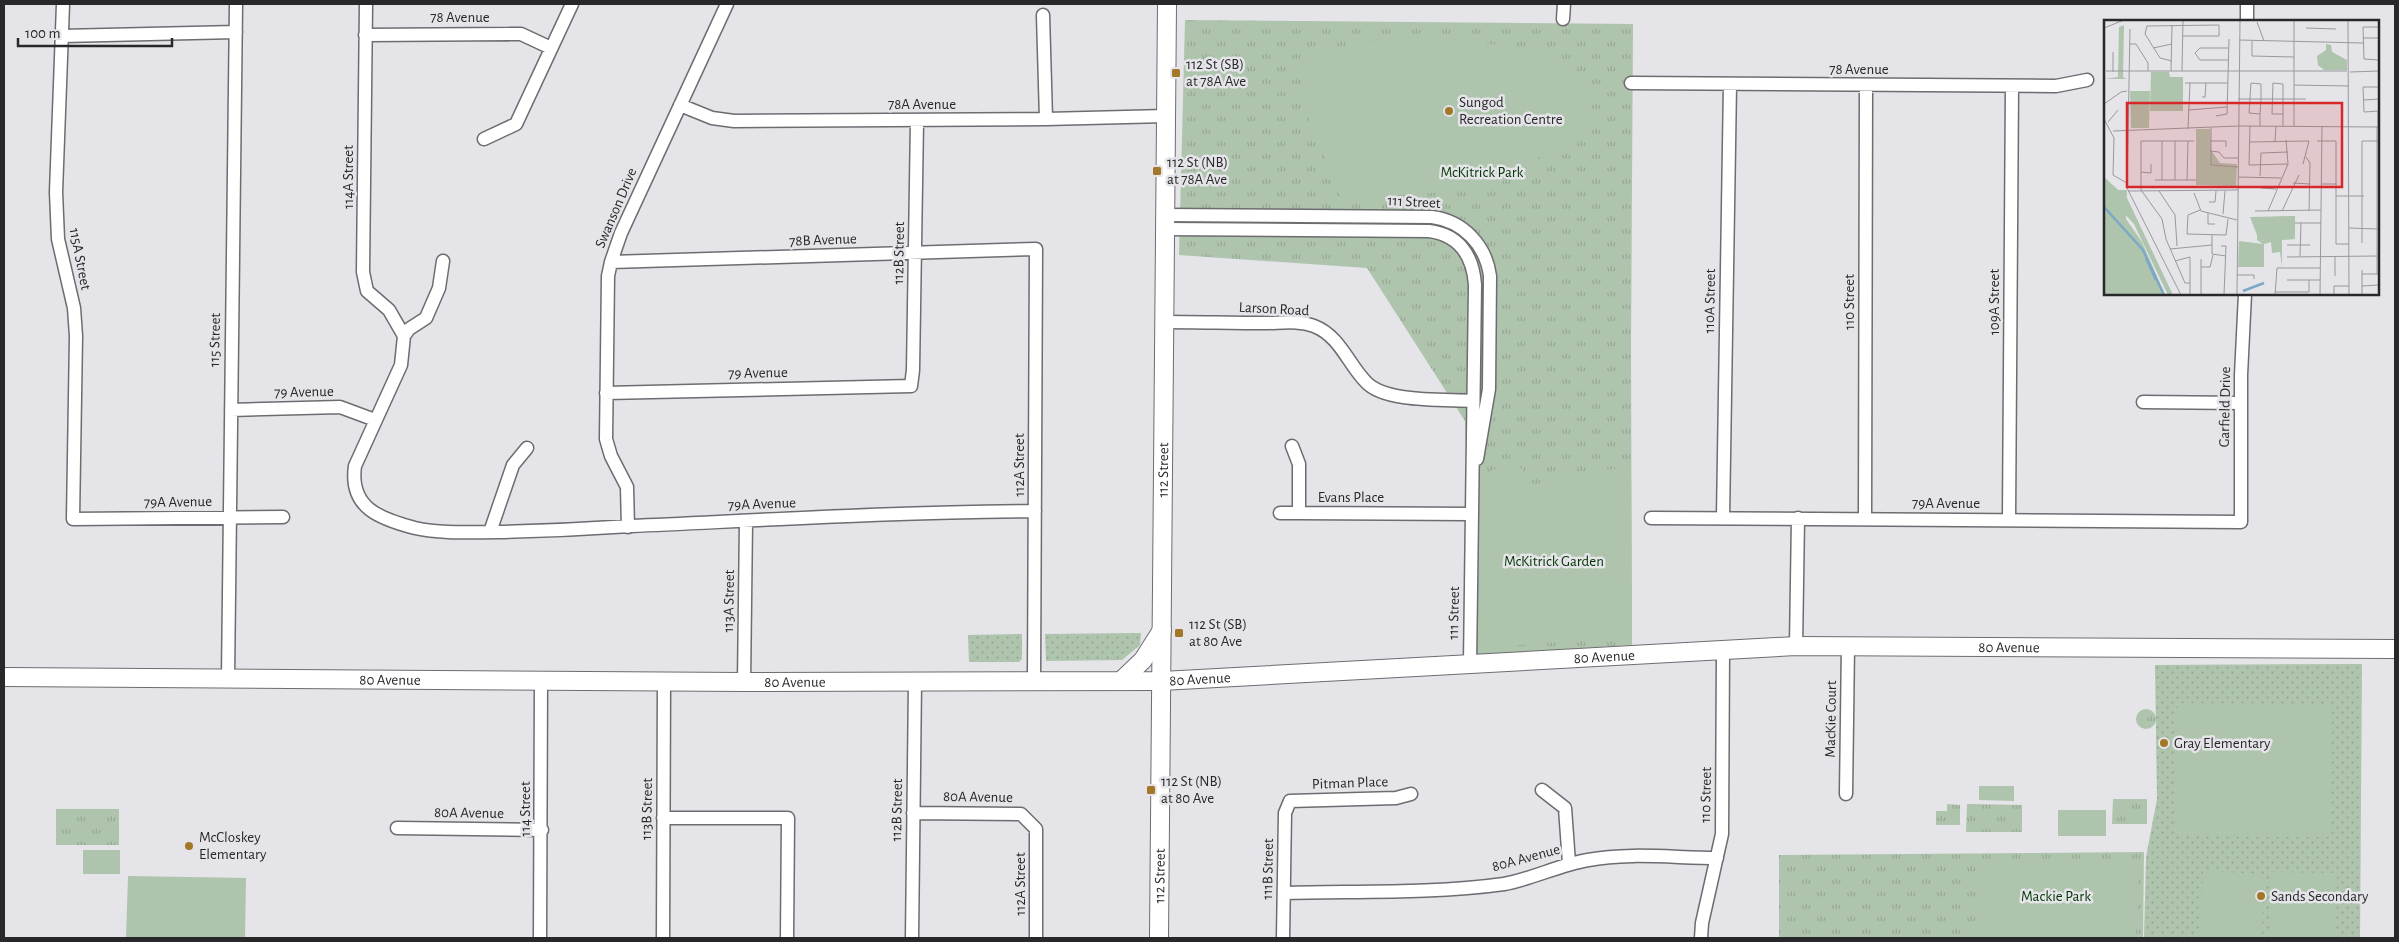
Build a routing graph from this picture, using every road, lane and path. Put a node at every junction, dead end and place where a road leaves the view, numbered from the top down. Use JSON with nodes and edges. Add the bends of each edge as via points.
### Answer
{"nodes":[{"id":1,"x":63,"y":4,"type":"edge"},
{"id":2,"x":236,"y":4,"type":"edge"},
{"id":3,"x":366,"y":4,"type":"edge"},
{"id":4,"x":572,"y":4,"type":"edge"},
{"id":5,"x":727,"y":4,"type":"edge"},
{"id":6,"x":1167,"y":4,"type":"edge"},
{"id":7,"x":1564,"y":4,"type":"edge"},
{"id":8,"x":2247,"y":4,"type":"edge"},
{"id":9,"x":1043,"y":15,"type":"dead end"},
{"id":10,"x":1563,"y":19,"type":"dead end"},
{"id":11,"x":2247,"y":20,"type":"edge"},
{"id":12,"x":236,"y":32,"type":"junction"},
{"id":13,"x":365,"y":35,"type":"junction"},
{"id":14,"x":62,"y":36,"type":"junction"},
{"id":15,"x":551,"y":48,"type":"junction"},
{"id":16,"x":2087,"y":80,"type":"dead end"},
{"id":17,"x":1631,"y":84,"type":"dead end"},
{"id":18,"x":1730,"y":84,"type":"junction"},
{"id":19,"x":1866,"y":86,"type":"junction"},
{"id":20,"x":2012,"y":86,"type":"junction"},
{"id":21,"x":680,"y":105,"type":"junction"},
{"id":22,"x":1166,"y":116,"type":"junction"},
{"id":23,"x":1046,"y":120,"type":"junction"},
{"id":24,"x":917,"y":121,"type":"junction"},
{"id":25,"x":484,"y":139,"type":"dead end"},
{"id":26,"x":1165,"y":222,"type":"junction"},
{"id":27,"x":1036,"y":249,"type":"joint"},
{"id":28,"x":915,"y":254,"type":"junction"},
{"id":29,"x":443,"y":261,"type":"dead end"},
{"id":30,"x":611,"y":262,"type":"junction"},
{"id":31,"x":2246,"y":295,"type":"edge"},
{"id":32,"x":1165,"y":322,"type":"junction"},
{"id":33,"x":404,"y":336,"type":"junction"},
{"id":34,"x":911,"y":386,"type":"joint"},
{"id":35,"x":606,"y":393,"type":"junction"},
{"id":36,"x":1473,"y":400,"type":"junction"},
{"id":37,"x":2143,"y":402,"type":"dead end"},
{"id":38,"x":2241,"y":403,"type":"junction"},
{"id":39,"x":231,"y":410,"type":"junction"},
{"id":40,"x":375,"y":420,"type":"junction"},
{"id":41,"x":1292,"y":446,"type":"dead end"},
{"id":42,"x":527,"y":448,"type":"dead end"},
{"id":43,"x":1472,"y":473,"type":"junction"},
{"id":44,"x":1035,"y":511,"type":"junction"},
{"id":45,"x":1299,"y":513,"type":"junction"},
{"id":46,"x":1280,"y":514,"type":"dead end"},
{"id":47,"x":1472,"y":514,"type":"junction"},
{"id":48,"x":283,"y":516,"type":"dead end"},
{"id":49,"x":230,"y":517,"type":"junction"},
{"id":50,"x":1651,"y":518,"type":"dead end"},
{"id":51,"x":1724,"y":518,"type":"junction"},
{"id":52,"x":1798,"y":518,"type":"junction"},
{"id":53,"x":73,"y":519,"type":"joint"},
{"id":54,"x":1865,"y":519,"type":"junction"},
{"id":55,"x":2009,"y":519,"type":"junction"},
{"id":56,"x":746,"y":521,"type":"junction"},
{"id":57,"x":2241,"y":522,"type":"joint"},
{"id":58,"x":628,"y":527,"type":"junction"},
{"id":59,"x":490,"y":532,"type":"junction"},
{"id":60,"x":1162,"y":630,"type":"junction"},
{"id":61,"x":1848,"y":645,"type":"junction"},
{"id":62,"x":1796,"y":646,"type":"junction"},
{"id":63,"x":2395,"y":649,"type":"edge"},
{"id":64,"x":1723,"y":651,"type":"junction"},
{"id":65,"x":1470,"y":664,"type":"junction"},
{"id":66,"x":4,"y":677,"type":"edge"},
{"id":67,"x":228,"y":678,"type":"junction"},
{"id":68,"x":541,"y":680,"type":"junction"},
{"id":69,"x":664,"y":680,"type":"junction"},
{"id":70,"x":1034,"y":681,"type":"junction"},
{"id":71,"x":1121,"y":681,"type":"junction"},
{"id":72,"x":1162,"y":681,"type":"junction"},
{"id":73,"x":744,"y":682,"type":"junction"},
{"id":74,"x":915,"y":682,"type":"junction"},
{"id":75,"x":1542,"y":790,"type":"dead end"},
{"id":76,"x":1411,"y":794,"type":"dead end"},
{"id":77,"x":1846,"y":794,"type":"dead end"},
{"id":78,"x":1290,"y":801,"type":"joint"},
{"id":79,"x":913,"y":813,"type":"junction"},
{"id":80,"x":663,"y":818,"type":"junction"},
{"id":81,"x":397,"y":828,"type":"dead end"},
{"id":82,"x":1036,"y":829,"type":"joint"},
{"id":83,"x":542,"y":830,"type":"junction"},
{"id":84,"x":1717,"y":858,"type":"junction"},
{"id":85,"x":1569,"y":863,"type":"junction"},
{"id":86,"x":1284,"y":893,"type":"junction"},
{"id":87,"x":540,"y":938,"type":"edge"},
{"id":88,"x":663,"y":938,"type":"edge"},
{"id":89,"x":787,"y":938,"type":"edge"},
{"id":90,"x":912,"y":938,"type":"edge"},
{"id":91,"x":1036,"y":938,"type":"edge"},
{"id":92,"x":1159,"y":938,"type":"edge"},
{"id":93,"x":1283,"y":938,"type":"edge"},
{"id":94,"x":1701,"y":938,"type":"edge"}],
"edges":[{"from":1,"to":14,"type":"street","name":"115A Street"},
{"from":2,"to":12,"type":"street","name":"115 Street"},
{"from":3,"to":13,"type":"street","name":"114A Street"},
{"from":4,"to":15,"type":"street"},
{"from":5,"to":21,"type":"street","name":"Swanson Drive"},
{"from":6,"to":22,"type":"street","name":"112 Street"},
{"from":7,"to":10,"type":"street"},
{"from":8,"to":11,"type":"street"},
{"from":9,"to":23,"type":"street"},
{"from":12,"to":14,"type":"street"},
{"from":12,"to":39,"type":"street","name":"115 Street"},
{"from":13,"to":15,"type":"street","name":"78 Avenue","via":[[521,34]]},
{"from":13,"to":33,"type":"street","name":"114A Street","via":[[363,272],[367,291],[389,310]]},
{"from":14,"to":53,"type":"street","name":"115A Street","via":[[57,201],[58,239],[74,308],[76,336]]},
{"from":15,"to":25,"type":"street","via":[[516,124]]},
{"from":16,"to":20,"type":"street","name":"78 Avenue","via":[[2056,86]]},
{"from":17,"to":18,"type":"street","name":"78 Avenue"},
{"from":18,"to":19,"type":"street","name":"78 Avenue"},
{"from":18,"to":51,"type":"street","name":"110A Street"},
{"from":19,"to":20,"type":"street","name":"78 Avenue"},
{"from":19,"to":54,"type":"street","name":"110 Street"},
{"from":20,"to":55,"type":"street","name":"109A Street"},
{"from":21,"to":24,"type":"street","name":"78A Avenue","via":[[712,118],[734,121]]},
{"from":21,"to":30,"type":"street","name":"Swanson Drive","via":[[621,233]]},
{"from":22,"to":23,"type":"street","name":"78A Avenue"},
{"from":22,"to":26,"type":"street","name":"112 Street"},
{"from":23,"to":24,"type":"street","name":"78A Avenue"},
{"from":24,"to":28,"type":"street","name":"112B Street"},
{"from":26,"to":32,"type":"street","name":"112 Street"},
{"from":26,"to":36,"type":"street","name":"111 Street","via":[[1429,231],[1451,237],[1466,251],[1474,274]]},
{"from":26,"to":43,"type":"street","name":"111 Street","via":[[1432,217],[1451,222],[1466,232],[1481,247],[1490,276],[1489,389]]},
{"from":27,"to":28,"type":"street","name":"78B Avenue"},
{"from":27,"to":44,"type":"street","name":"112A Street"},
{"from":28,"to":30,"type":"street","name":"78B Avenue"},
{"from":28,"to":34,"type":"street","name":"112B Street"},
{"from":29,"to":33,"type":"street","via":[[439,288],[426,318]]},
{"from":30,"to":35,"type":"street","name":"Swanson Drive"},
{"from":31,"to":38,"type":"street","name":"Garfield Drive"},
{"from":32,"to":36,"type":"street","name":"Larson Road","via":[[1314,326],[1332,338],[1374,389],[1396,396]]},
{"from":32,"to":60,"type":"street","name":"112 Street"},
{"from":33,"to":40,"type":"street","via":[[401,365]]},
{"from":34,"to":35,"type":"street","name":"79 Avenue"},
{"from":35,"to":58,"type":"street","name":"Swanson Drive","via":[[606,439],[627,487]]},
{"from":36,"to":43,"type":"street","name":"111 Street"},
{"from":37,"to":38,"type":"street"},
{"from":38,"to":57,"type":"street","name":"Garfield Drive"},
{"from":39,"to":40,"type":"street","name":"79 Avenue","via":[[340,407]]},
{"from":39,"to":49,"type":"street","name":"115 Street"},
{"from":40,"to":59,"type":"street","name":"79A Avenue","via":[[355,466],[353,482],[357,496],[371,512],[415,528]]},
{"from":41,"to":45,"type":"street","name":"Evans Place","via":[[1299,464]]},
{"from":42,"to":59,"type":"street","via":[[513,465]]},
{"from":43,"to":47,"type":"street","name":"111 Street"},
{"from":44,"to":56,"type":"street","name":"79A Avenue"},
{"from":44,"to":70,"type":"street","name":"112A Street"},
{"from":45,"to":46,"type":"street"},
{"from":45,"to":47,"type":"street","name":"Evans Place"},
{"from":47,"to":65,"type":"street","name":"111 Street"},
{"from":48,"to":49,"type":"street","name":"79A Avenue"},
{"from":49,"to":53,"type":"street","name":"79A Avenue"},
{"from":49,"to":67,"type":"street","name":"115 Street"},
{"from":50,"to":51,"type":"street","name":"79A Avenue"},
{"from":51,"to":52,"type":"street","name":"79A Avenue"},
{"from":52,"to":54,"type":"street","name":"79A Avenue"},
{"from":52,"to":62,"type":"street"},
{"from":54,"to":55,"type":"street","name":"79A Avenue"},
{"from":55,"to":57,"type":"street","name":"79A Avenue"},
{"from":56,"to":58,"type":"street","name":"79A Avenue"},
{"from":56,"to":73,"type":"street","name":"113A Street"},
{"from":58,"to":59,"type":"street","name":"79A Avenue"},
{"from":60,"to":71,"type":"street","via":[[1143,660]]},
{"from":60,"to":72,"type":"street","name":"112 Street"},
{"from":61,"to":62,"type":"street","name":"80 Avenue"},
{"from":61,"to":63,"type":"street","name":"80 Avenue"},
{"from":61,"to":77,"type":"street","name":"MacKie Court"},
{"from":62,"to":64,"type":"street","name":"80 Avenue"},
{"from":64,"to":65,"type":"street","name":"80 Avenue"},
{"from":64,"to":84,"type":"street","name":"110 Street","via":[[1722,834]]},
{"from":65,"to":72,"type":"street","name":"80 Avenue"},
{"from":66,"to":67,"type":"street","name":"80 Avenue"},
{"from":67,"to":68,"type":"street","name":"80 Avenue"},
{"from":68,"to":69,"type":"street","name":"80 Avenue"},
{"from":68,"to":83,"type":"street","name":"114 Street"},
{"from":69,"to":73,"type":"street","name":"80 Avenue"},
{"from":69,"to":80,"type":"street","name":"113B Street"},
{"from":70,"to":71,"type":"street","name":"80 Avenue"},
{"from":70,"to":74,"type":"street","name":"80 Avenue"},
{"from":71,"to":72,"type":"street","name":"80 Avenue"},
{"from":72,"to":92,"type":"street","name":"112 Street"},
{"from":73,"to":74,"type":"street","name":"80 Avenue"},
{"from":74,"to":79,"type":"street","name":"112B Street"},
{"from":75,"to":85,"type":"street","via":[[1565,808]]},
{"from":76,"to":78,"type":"street","name":"Pitman Place","via":[[1396,798]]},
{"from":78,"to":86,"type":"street","name":"111B Street","via":[[1285,814]]},
{"from":79,"to":82,"type":"street","name":"80A Avenue","via":[[1021,814]]},
{"from":79,"to":90,"type":"street","name":"112B Street"},
{"from":80,"to":88,"type":"street","name":"113B Street"},
{"from":80,"to":89,"type":"street","via":[[788,818]]},
{"from":81,"to":83,"type":"street","name":"80A Avenue"},
{"from":82,"to":91,"type":"street","name":"112A Street"},
{"from":83,"to":87,"type":"street","name":"114 Street"},
{"from":84,"to":85,"type":"street","name":"80A Avenue","via":[[1623,857]]},
{"from":84,"to":94,"type":"street","name":"110 Street"},
{"from":85,"to":86,"type":"street","name":"80A Avenue","via":[[1496,884],[1459,888]]},
{"from":86,"to":93,"type":"street","name":"111B Street"}]}
